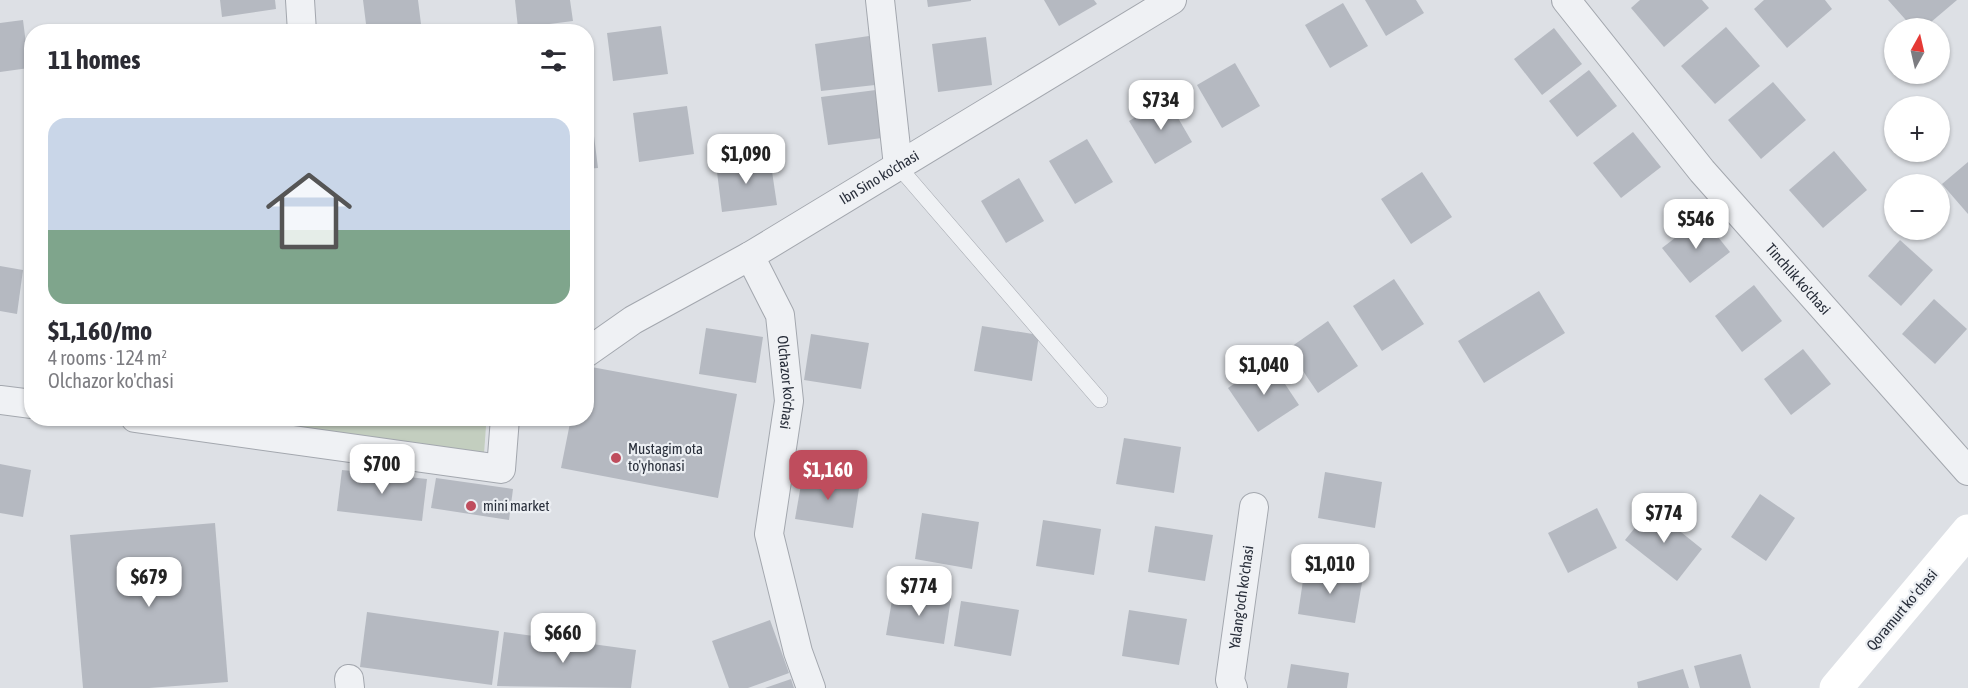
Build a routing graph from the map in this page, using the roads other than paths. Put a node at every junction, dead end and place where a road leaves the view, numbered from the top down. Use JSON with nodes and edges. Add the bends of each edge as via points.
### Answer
{"nodes":[{"id":1,"x":300,"y":0,"type":"edge"},
{"id":2,"x":880,"y":0,"type":"edge"},
{"id":3,"x":1172,"y":0,"type":"edge"},
{"id":4,"x":1566,"y":0,"type":"edge"},
{"id":5,"x":302,"y":24,"type":"edge"},
{"id":6,"x":898,"y":166,"type":"junction"},
{"id":7,"x":750,"y":256,"type":"junction"},
{"id":8,"x":594,"y":347,"type":"edge"},
{"id":9,"x":24,"y":397,"type":"edge"},
{"id":10,"x":0,"y":398,"type":"edge"},
{"id":11,"x":1100,"y":400,"type":"dead end"},
{"id":12,"x":24,"y":402,"type":"edge"},
{"id":13,"x":192,"y":426,"type":"edge"},
{"id":14,"x":505,"y":426,"type":"edge"},
{"id":15,"x":1968,"y":471,"type":"edge"},
{"id":16,"x":1254,"y":507,"type":"dead end"},
{"id":17,"x":1968,"y":531,"type":"edge"},
{"id":18,"x":1968,"y":550,"type":"edge"},
{"id":19,"x":811,"y":688,"type":"edge"},
{"id":20,"x":1233,"y":688,"type":"edge"},
{"id":21,"x":1836,"y":688,"type":"edge"},
{"id":22,"x":1850,"y":688,"type":"edge"}],
"edges":[{"from":1,"to":5,"type":"street"},
{"from":2,"to":6,"type":"street"},
{"from":3,"to":6,"type":"street","name":"Ibn Sino ko'chasi"},
{"from":4,"to":15,"type":"street","name":"Tinchlik ko'chasi","via":[[1702,171]]},
{"from":6,"to":7,"type":"street","name":"Ibn Sino ko'chasi"},
{"from":6,"to":11,"type":"lane"},
{"from":7,"to":8,"type":"street","name":"Ibn Sino ko'chasi","via":[[633,320]]},
{"from":7,"to":19,"type":"street","name":"Olchazor ko'chasi","via":[[780,315],[789,401],[769,534],[798,652]]},
{"from":9,"to":10,"type":"street"},
{"from":10,"to":12,"type":"street"},
{"from":13,"to":14,"type":"street","via":[[501,469]]},
{"from":16,"to":20,"type":"street","name":"Yalang'och ko'chasi","via":[[1230,680]]},
{"from":17,"to":21,"type":"main road","name":"Qoramurt koʻchasi"},
{"from":18,"to":22,"type":"main road","name":"Qoramurt koʻchasi"}]}
